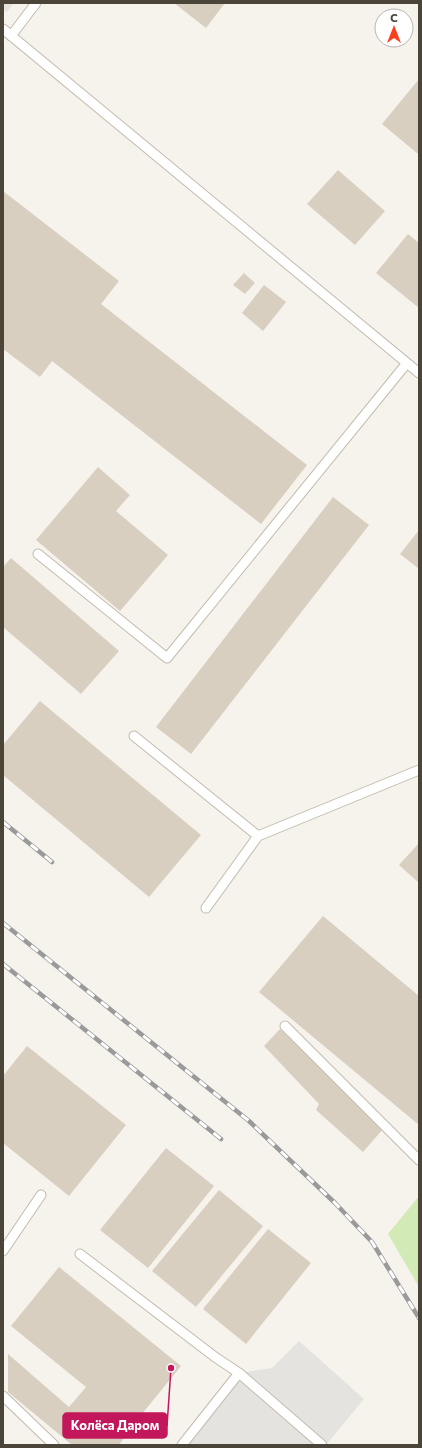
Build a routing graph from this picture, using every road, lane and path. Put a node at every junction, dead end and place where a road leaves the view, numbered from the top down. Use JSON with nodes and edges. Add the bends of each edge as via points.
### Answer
{"nodes":[{"id":1,"x":36,"y":3,"type":"edge"},
{"id":2,"x":3,"y":29,"type":"edge"},
{"id":3,"x":11,"y":36,"type":"junction"},
{"id":4,"x":407,"y":363,"type":"junction"},
{"id":5,"x":419,"y":373,"type":"edge"},
{"id":6,"x":38,"y":554,"type":"dead end"},
{"id":7,"x":134,"y":736,"type":"dead end"},
{"id":8,"x":419,"y":770,"type":"edge"},
{"id":9,"x":258,"y":836,"type":"junction"},
{"id":10,"x":206,"y":908,"type":"dead end"},
{"id":11,"x":285,"y":1026,"type":"dead end"},
{"id":12,"x":419,"y":1160,"type":"edge"},
{"id":13,"x":41,"y":1195,"type":"dead end"},
{"id":14,"x":3,"y":1251,"type":"edge"},
{"id":15,"x":80,"y":1254,"type":"dead end"},
{"id":16,"x":239,"y":1373,"type":"junction"},
{"id":17,"x":3,"y":1396,"type":"edge"},
{"id":18,"x":54,"y":1445,"type":"edge"},
{"id":19,"x":182,"y":1445,"type":"edge"},
{"id":20,"x":322,"y":1445,"type":"edge"}],
"edges":[{"from":1,"to":3,"type":"lane"},
{"from":2,"to":3,"type":"lane"},
{"from":3,"to":4,"type":"lane"},
{"from":4,"to":5,"type":"lane"},
{"from":4,"to":6,"type":"lane","via":[[167,658]]},
{"from":7,"to":9,"type":"lane"},
{"from":8,"to":9,"type":"lane"},
{"from":9,"to":10,"type":"lane"},
{"from":11,"to":12,"type":"lane"},
{"from":13,"to":14,"type":"lane"},
{"from":15,"to":16,"type":"lane"},
{"from":16,"to":19,"type":"lane"},
{"from":16,"to":20,"type":"lane"},
{"from":17,"to":18,"type":"lane"}]}
